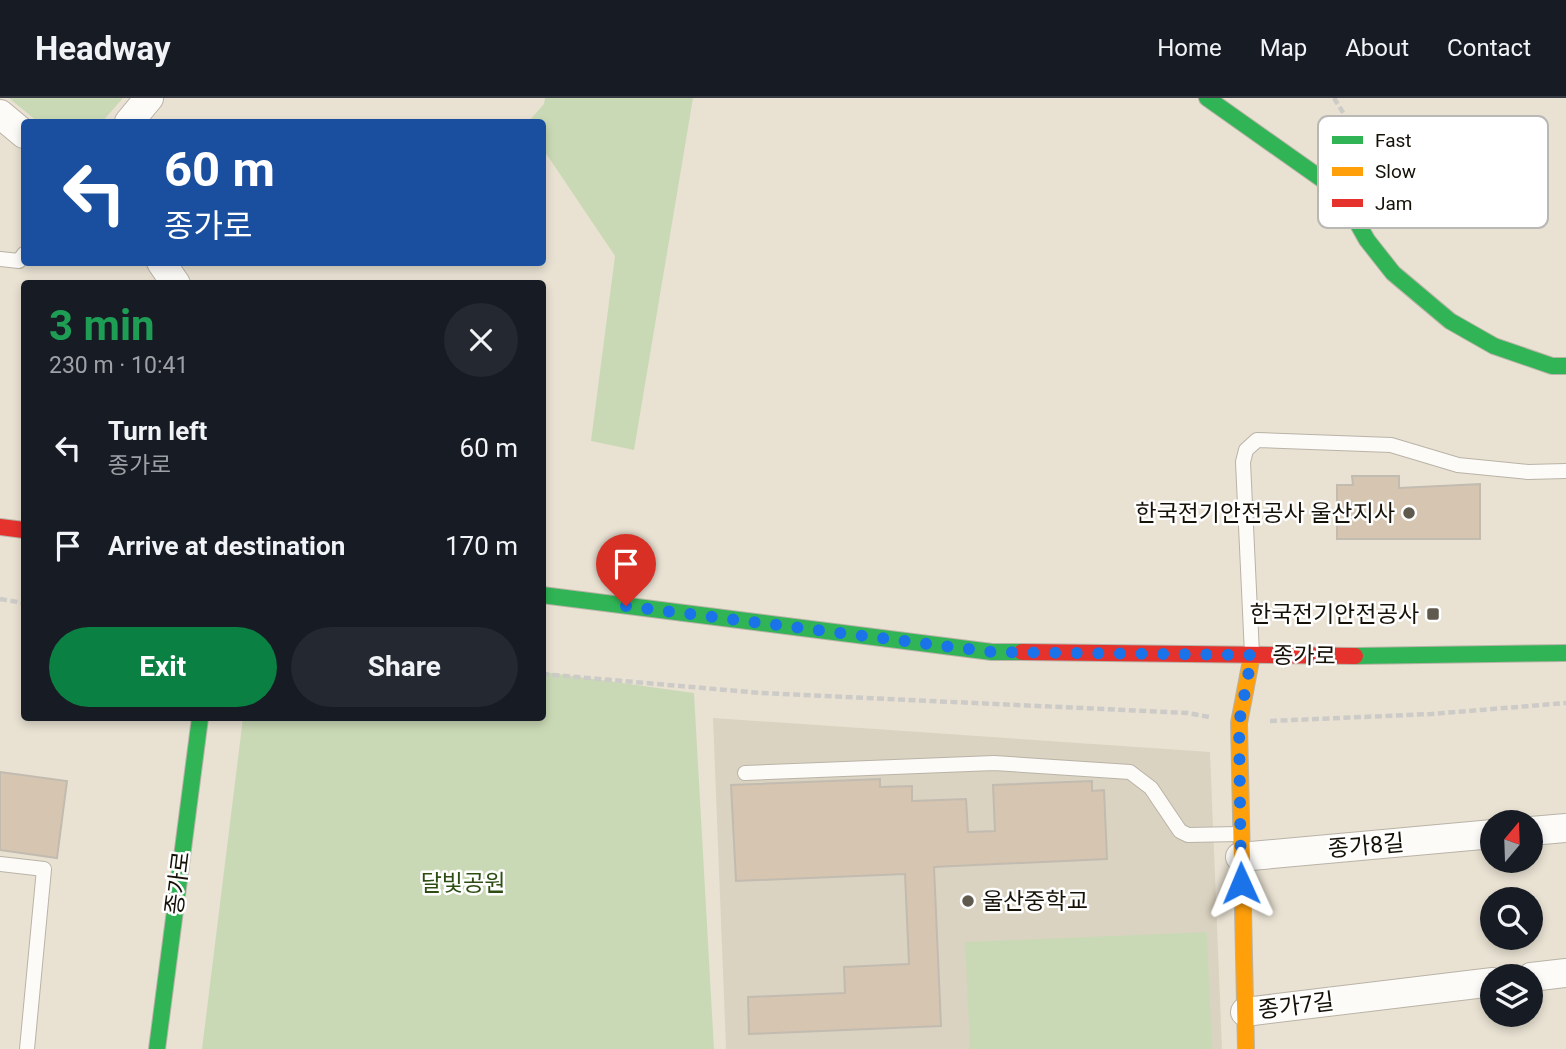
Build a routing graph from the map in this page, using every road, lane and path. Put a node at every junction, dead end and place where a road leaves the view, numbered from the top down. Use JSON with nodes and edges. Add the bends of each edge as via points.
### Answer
{"nodes":[{"id":1,"x":149,"y":98,"type":"edge"},
{"id":2,"x":1207,"y":98,"type":"edge"},
{"id":3,"x":1334,"y":98,"type":"edge"},
{"id":4,"x":0,"y":114,"type":"edge"},
{"id":5,"x":1345,"y":116,"type":"edge"},
{"id":6,"x":132,"y":119,"type":"edge"},
{"id":7,"x":21,"y":132,"type":"edge"},
{"id":8,"x":1318,"y":176,"type":"edge"},
{"id":9,"x":1360,"y":228,"type":"edge"},
{"id":10,"x":21,"y":258,"type":"edge"},
{"id":11,"x":0,"y":259,"type":"edge"},
{"id":12,"x":1566,"y":366,"type":"edge"},
{"id":13,"x":1566,"y":471,"type":"edge"},
{"id":14,"x":0,"y":527,"type":"edge"},
{"id":15,"x":21,"y":530,"type":"edge"},
{"id":16,"x":546,"y":596,"type":"edge"},
{"id":17,"x":0,"y":599,"type":"edge"},
{"id":18,"x":21,"y":602,"type":"edge"},
{"id":19,"x":1566,"y":653,"type":"edge"},
{"id":20,"x":1252,"y":655,"type":"junction"},
{"id":21,"x":546,"y":674,"type":"edge"},
{"id":22,"x":1566,"y":703,"type":"edge"},
{"id":23,"x":200,"y":721,"type":"edge"},
{"id":24,"x":1239,"y":723,"type":"junction"},
{"id":25,"x":746,"y":773,"type":"dead end"},
{"id":26,"x":1566,"y":828,"type":"edge"},
{"id":27,"x":1544,"y":830,"type":"edge"},
{"id":28,"x":1480,"y":835,"type":"edge"},
{"id":29,"x":1240,"y":845,"type":"junction"},
{"id":30,"x":0,"y":864,"type":"edge"},
{"id":31,"x":1566,"y":973,"type":"edge"},
{"id":32,"x":1543,"y":976,"type":"edge"},
{"id":33,"x":1480,"y":984,"type":"edge"},
{"id":34,"x":1245,"y":1012,"type":"junction"},
{"id":35,"x":27,"y":1049,"type":"edge"},
{"id":36,"x":158,"y":1049,"type":"edge"},
{"id":37,"x":1246,"y":1049,"type":"edge"}],
"edges":[{"from":1,"to":6,"type":"street"},
{"from":2,"to":8,"type":"street"},
{"from":3,"to":5,"type":"path"},
{"from":4,"to":7,"type":"street"},
{"from":9,"to":12,"type":"street","via":[[1393,273],[1450,321],[1494,346],[1552,366]]},
{"from":10,"to":11,"type":"lane"},
{"from":13,"to":20,"type":"lane","via":[[1458,465],[1391,445],[1257,440],[1246,450],[1243,462]]},
{"from":14,"to":15,"type":"street"},
{"from":16,"to":20,"type":"street","name":"종가로","via":[[992,652]]},
{"from":17,"to":18,"type":"path"},
{"from":19,"to":20,"type":"street","name":"종가로"},
{"from":20,"to":24,"type":"street","name":"종가7길"},
{"from":21,"to":24,"type":"path","via":[[761,693],[1188,713]]},
{"from":22,"to":24,"type":"path"},
{"from":23,"to":36,"type":"street","name":"종가로"},
{"from":24,"to":29,"type":"street","name":"종가7길"},
{"from":25,"to":29,"type":"lane","via":[[994,763],[1130,772],[1151,788],[1180,831]]},
{"from":26,"to":27,"type":"street"},
{"from":28,"to":29,"type":"street","name":"종가8길"},
{"from":29,"to":34,"type":"street","name":"종가7길"},
{"from":30,"to":35,"type":"lane","via":[[44,869]]},
{"from":31,"to":32,"type":"street"},
{"from":33,"to":34,"type":"street","name":"종가7길"},
{"from":34,"to":37,"type":"street"}]}
